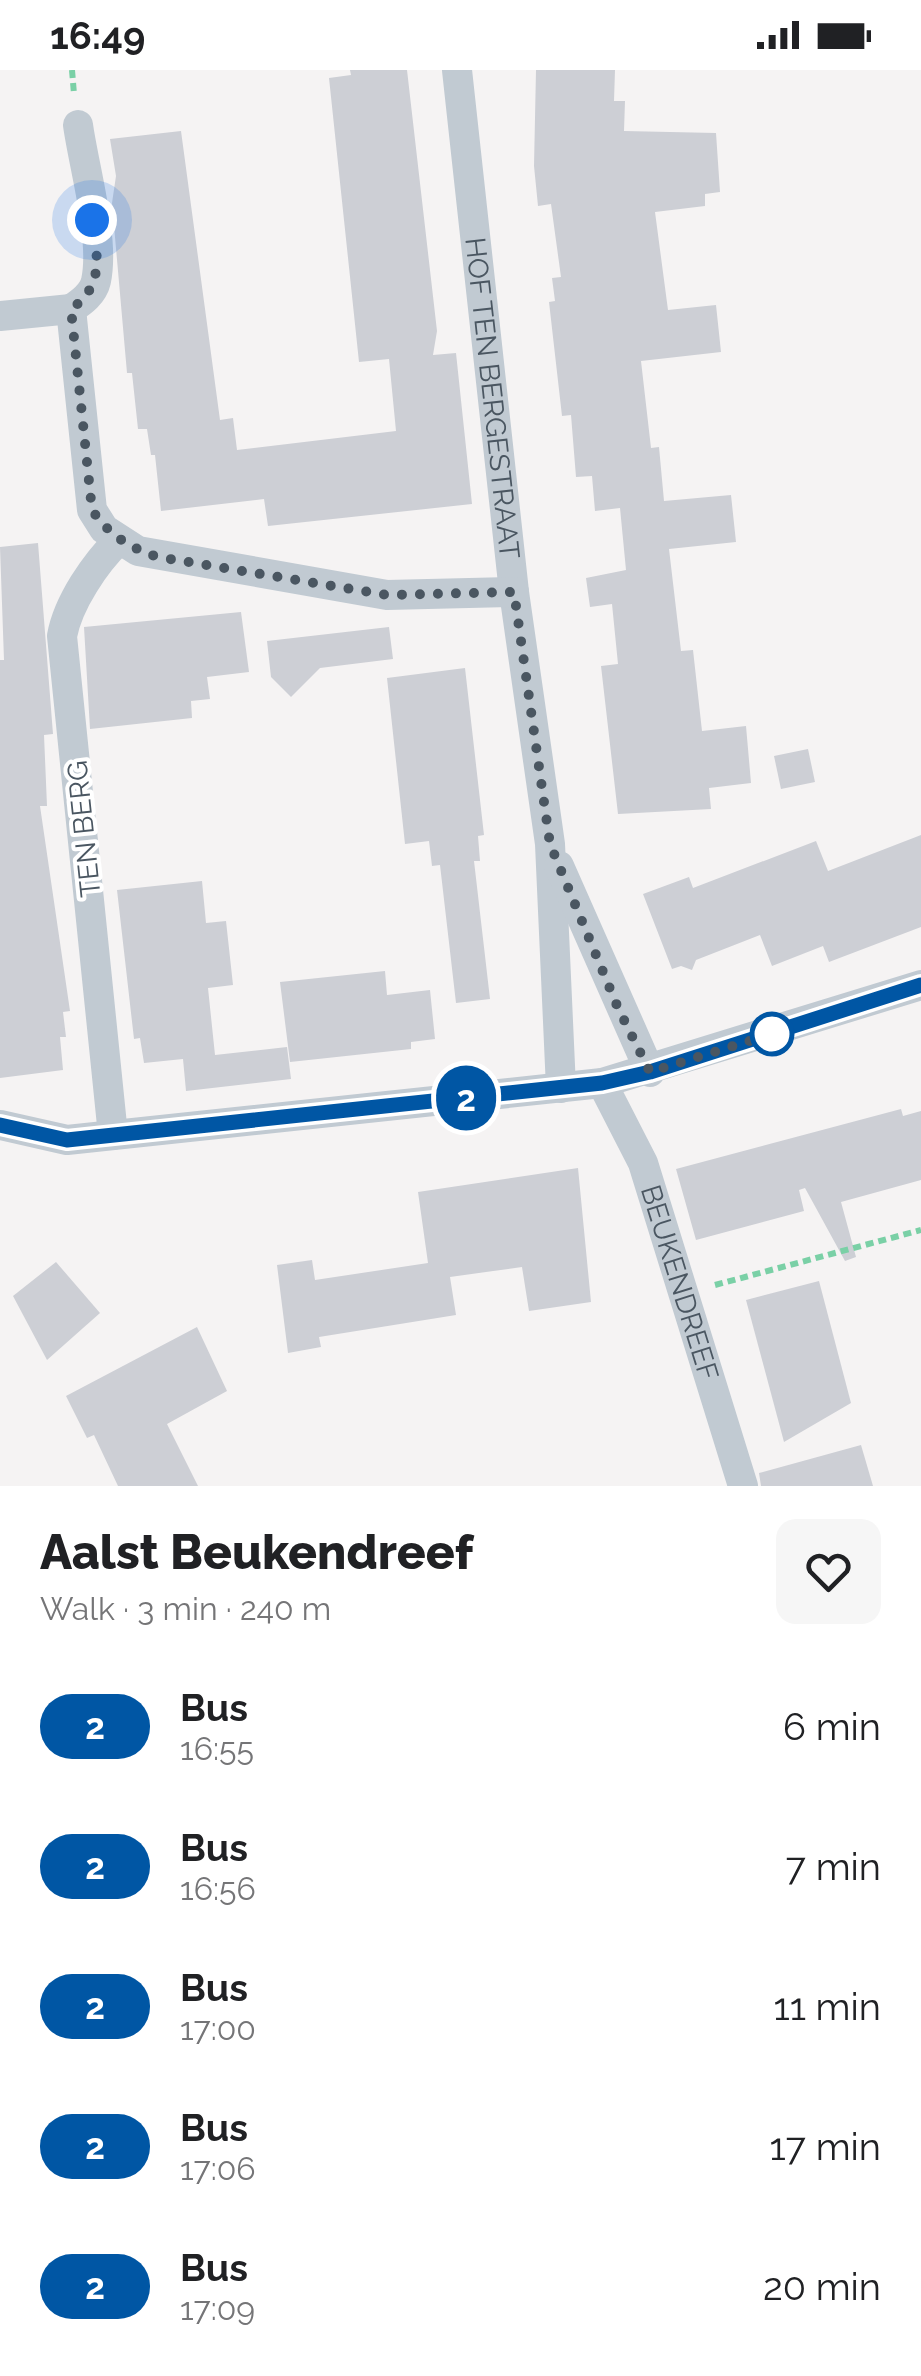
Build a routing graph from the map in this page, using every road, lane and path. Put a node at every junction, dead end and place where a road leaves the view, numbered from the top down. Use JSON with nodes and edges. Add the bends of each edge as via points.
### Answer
{"nodes":[{"id":1,"x":457,"y":70,"type":"edge"},
{"id":2,"x":78,"y":125,"type":"dead end"},
{"id":3,"x":71,"y":309,"type":"junction"},
{"id":4,"x":0,"y":316,"type":"edge"},
{"id":5,"x":119,"y":540,"type":"junction"},
{"id":6,"x":514,"y":592,"type":"junction"},
{"id":7,"x":550,"y":844,"type":"junction"},
{"id":8,"x":920,"y":987,"type":"edge"},
{"id":9,"x":650,"y":1072,"type":"junction"},
{"id":10,"x":602,"y":1083,"type":"junction"},
{"id":11,"x":561,"y":1088,"type":"junction"},
{"id":12,"x":0,"y":1125,"type":"edge"},
{"id":13,"x":113,"y":1135,"type":"junction"},
{"id":14,"x":921,"y":1230,"type":"edge"},
{"id":15,"x":685,"y":1293,"type":"junction"},
{"id":16,"x":744,"y":1486,"type":"edge"}],
"edges":[{"from":1,"to":6,"type":"street","name":"HOF TEN BERGESTRAAT"},
{"from":2,"to":3,"type":"street","via":[[98,252],[96,283]]},
{"from":3,"to":4,"type":"street"},
{"from":3,"to":5,"type":"street","via":[[92,510]]},
{"from":5,"to":6,"type":"street","via":[[158,557],[387,595]]},
{"from":5,"to":13,"type":"street","name":"TEN BERG","via":[[74,604],[62,636]]},
{"from":6,"to":7,"type":"street","name":"HOF TEN BERGESTRAAT"},
{"from":7,"to":9,"type":"street","name":"HOF TEN BERGESTRAAT"},
{"from":7,"to":11,"type":"street","name":"HOF TEN BERGESTRAAT"},
{"from":8,"to":9,"type":"street"},
{"from":9,"to":10,"type":"street"},
{"from":10,"to":11,"type":"street"},
{"from":10,"to":15,"type":"street","name":"BEUKENDREEF","via":[[642,1163]]},
{"from":11,"to":13,"type":"street"},
{"from":12,"to":13,"type":"street","via":[[67,1140]]},
{"from":14,"to":15,"type":"path"},
{"from":15,"to":16,"type":"street","name":"BEUKENDREEF"}]}
